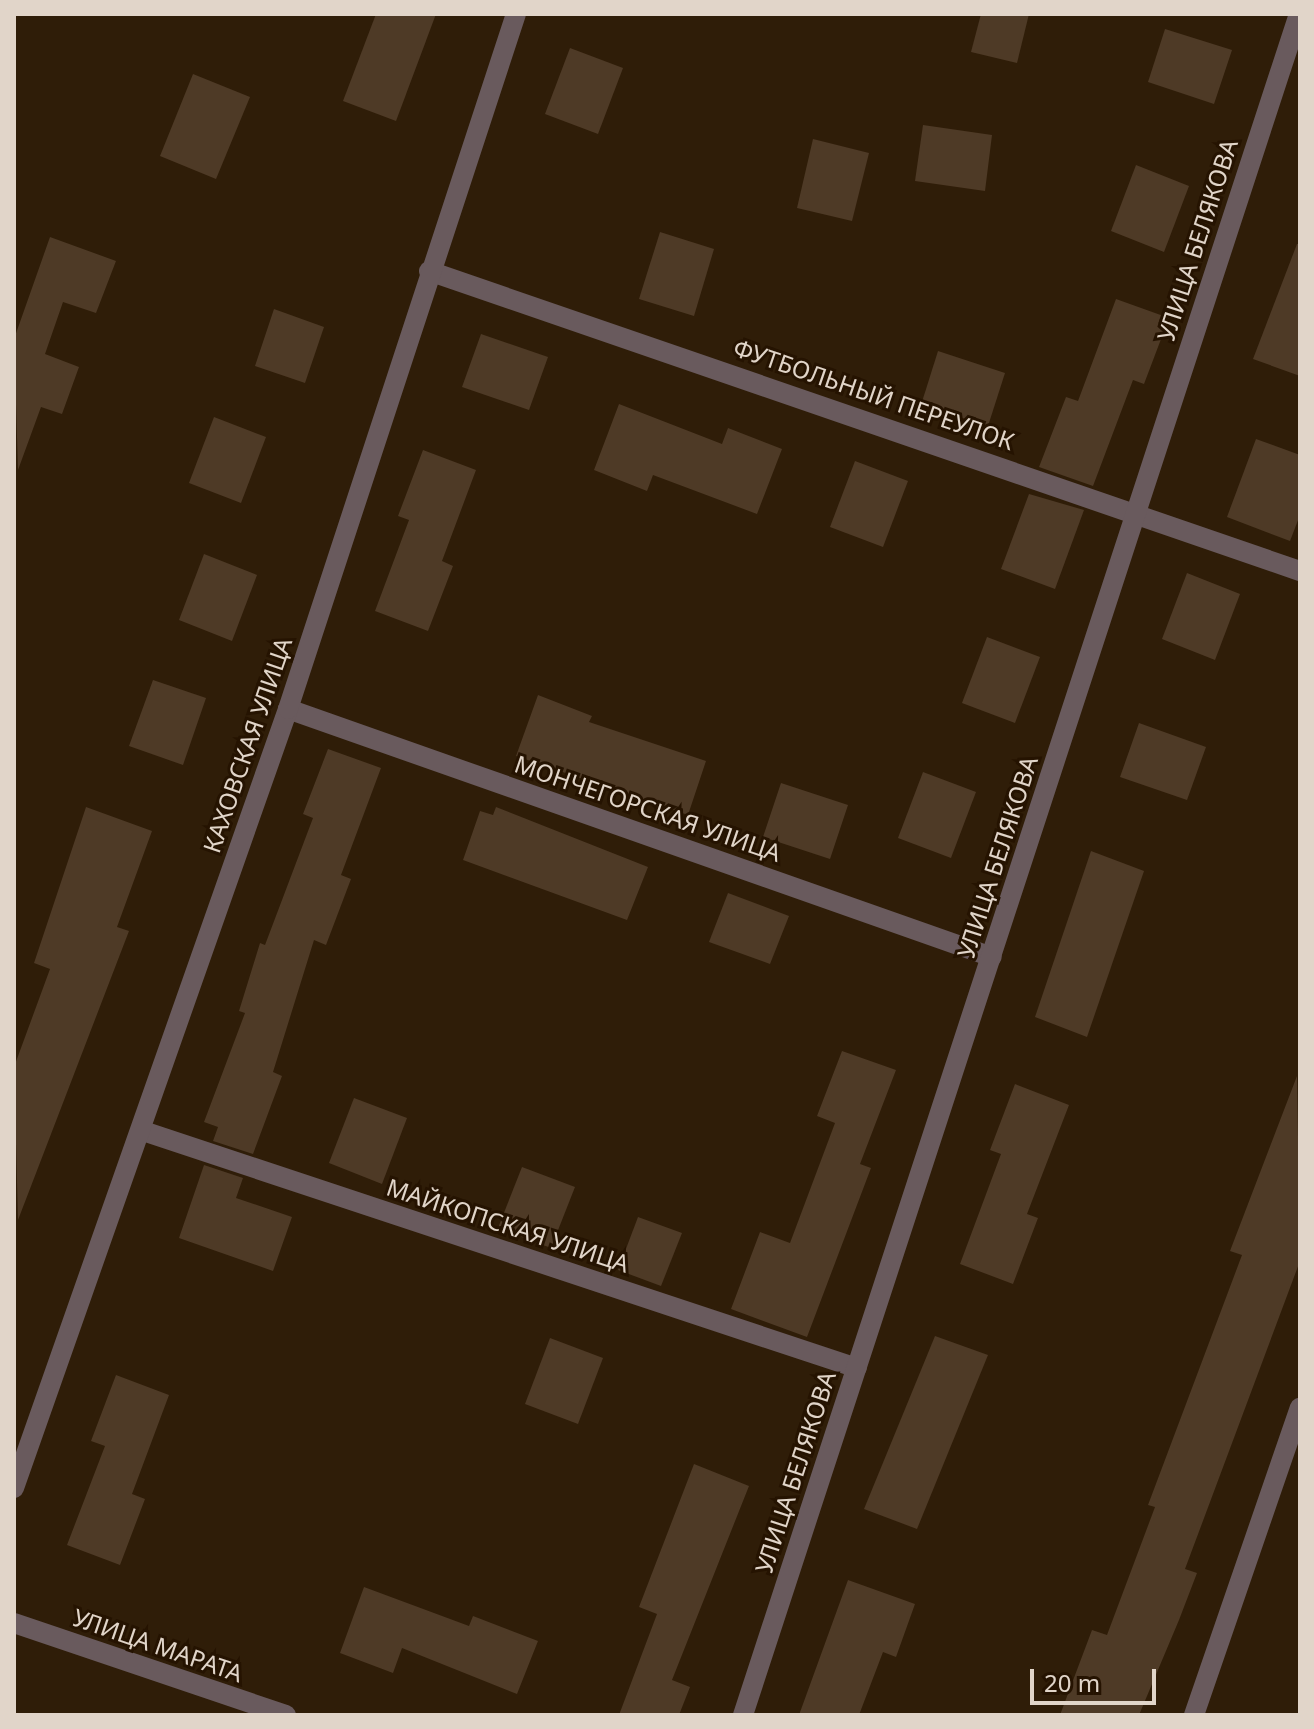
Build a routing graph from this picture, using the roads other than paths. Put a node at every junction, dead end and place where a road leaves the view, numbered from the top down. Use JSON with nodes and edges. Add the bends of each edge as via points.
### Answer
{"nodes":[{"id":1,"x":516,"y":14,"type":"edge"},
{"id":2,"x":1299,"y":14,"type":"edge"},
{"id":3,"x":429,"y":271,"type":"junction"},
{"id":4,"x":1136,"y":511,"type":"junction"},
{"id":5,"x":1300,"y":571,"type":"edge"},
{"id":6,"x":288,"y":709,"type":"junction"},
{"id":7,"x":992,"y":957,"type":"junction"},
{"id":8,"x":143,"y":1131,"type":"junction"},
{"id":9,"x":857,"y":1368,"type":"junction"},
{"id":10,"x":1300,"y":1408,"type":"edge"},
{"id":11,"x":14,"y":1488,"type":"edge"},
{"id":12,"x":14,"y":1623,"type":"edge"},
{"id":13,"x":286,"y":1715,"type":"edge"},
{"id":14,"x":743,"y":1715,"type":"edge"},
{"id":15,"x":1194,"y":1715,"type":"edge"}],
"edges":[{"from":1,"to":3,"type":"street","name":"КАХОВСКАЯ УЛИЦА"},
{"from":2,"to":4,"type":"street","name":"УЛИЦА БЕЛЯКОВА"},
{"from":3,"to":4,"type":"street","name":"ФУТБОЛЬНЫЙ ПЕРЕУЛОК"},
{"from":3,"to":6,"type":"street","name":"КАХОВСКАЯ УЛИЦА"},
{"from":4,"to":5,"type":"street","name":"ФУТБОЛЬНЫЙ ПЕРЕУЛОК"},
{"from":4,"to":7,"type":"street","name":"УЛИЦА БЕЛЯКОВА"},
{"from":6,"to":7,"type":"street","name":"МОНЧЕГОРСКАЯ УЛИЦА"},
{"from":6,"to":8,"type":"street","name":"КАХОВСКАЯ УЛИЦА"},
{"from":7,"to":9,"type":"street","name":"УЛИЦА БЕЛЯКОВА"},
{"from":8,"to":9,"type":"street","name":"МАЙКОПСКАЯ УЛИЦА"},
{"from":8,"to":11,"type":"street","name":"КАХОВСКАЯ УЛИЦА"},
{"from":9,"to":14,"type":"street","name":"УЛИЦА БЕЛЯКОВА"},
{"from":10,"to":15,"type":"street"},
{"from":12,"to":13,"type":"street","name":"УЛИЦА МАРАТА"}]}
